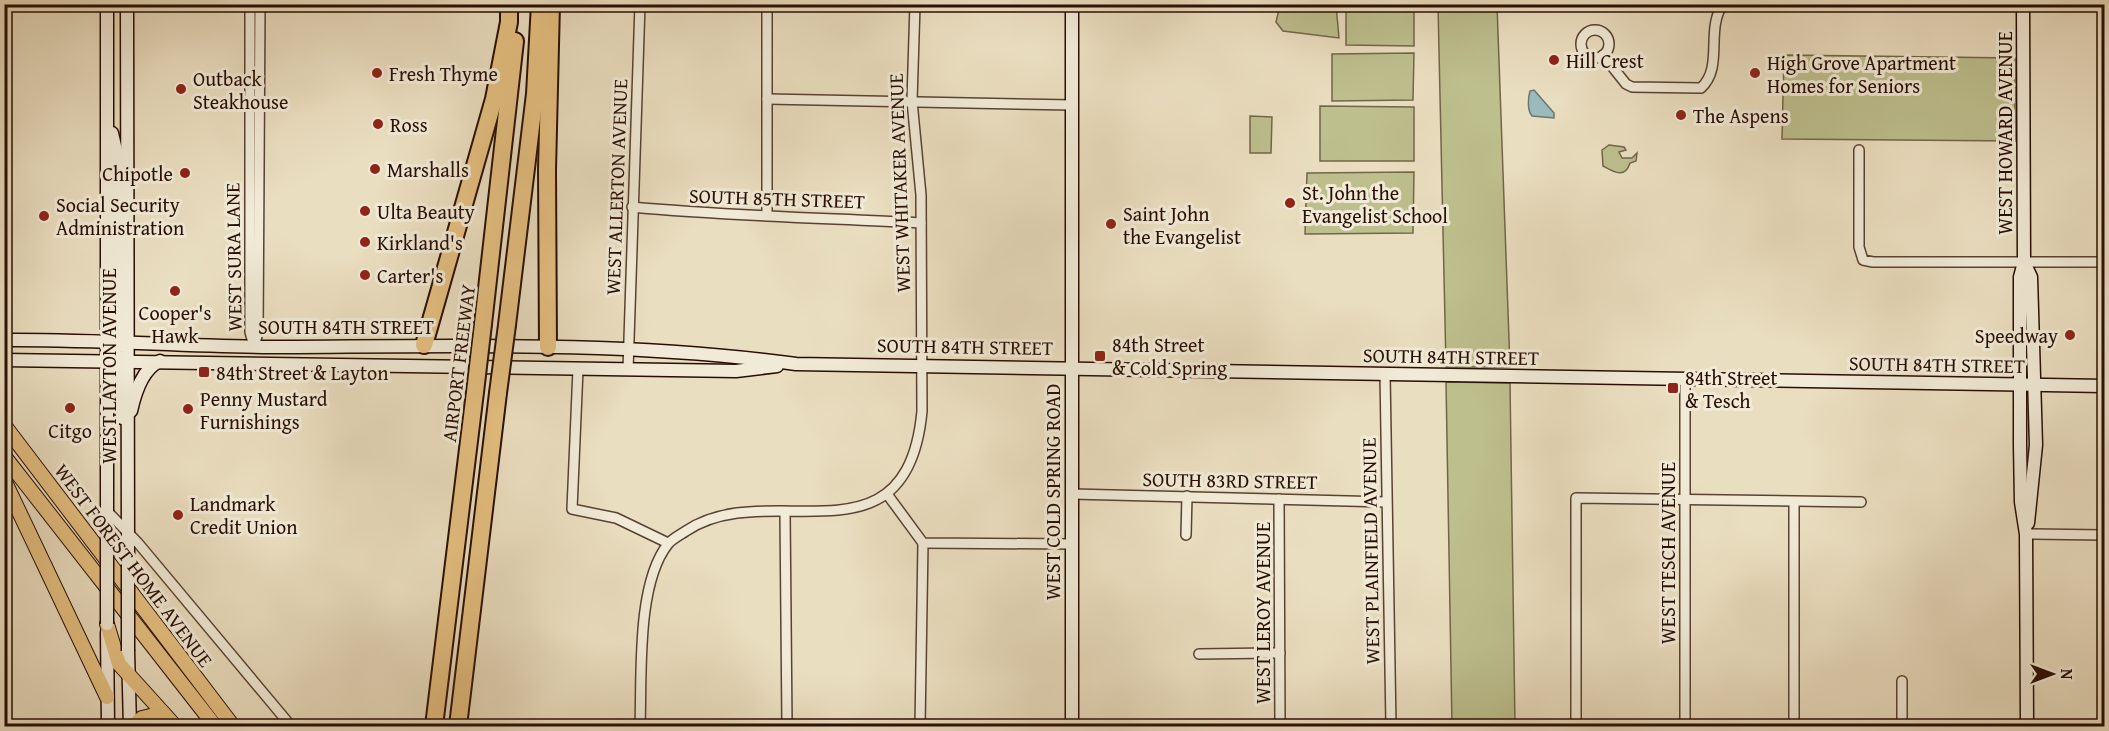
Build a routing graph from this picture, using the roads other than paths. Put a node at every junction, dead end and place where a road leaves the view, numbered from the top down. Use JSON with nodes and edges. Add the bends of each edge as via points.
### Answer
{"nodes":[{"id":1,"x":107,"y":4,"type":"edge"},
{"id":2,"x":125,"y":4,"type":"edge"},
{"id":3,"x":250,"y":4,"type":"edge"},
{"id":4,"x":260,"y":4,"type":"edge"},
{"id":5,"x":508,"y":4,"type":"edge"},
{"id":6,"x":517,"y":4,"type":"edge"},
{"id":7,"x":540,"y":4,"type":"edge"},
{"id":8,"x":552,"y":4,"type":"edge"},
{"id":9,"x":640,"y":4,"type":"edge"},
{"id":10,"x":767,"y":4,"type":"edge"},
{"id":11,"x":915,"y":4,"type":"edge"},
{"id":12,"x":1072,"y":4,"type":"edge"},
{"id":13,"x":1723,"y":4,"type":"edge"},
{"id":14,"x":2023,"y":4,"type":"edge"},
{"id":15,"x":1603,"y":55,"type":"dead end"},
{"id":16,"x":767,"y":99,"type":"junction"},
{"id":17,"x":912,"y":101,"type":"junction"},
{"id":18,"x":1072,"y":105,"type":"junction"},
{"id":19,"x":1859,"y":150,"type":"dead end"},
{"id":20,"x":632,"y":207,"type":"junction"},
{"id":21,"x":767,"y":215,"type":"junction"},
{"id":22,"x":921,"y":223,"type":"junction"},
{"id":23,"x":2024,"y":262,"type":"junction"},
{"id":24,"x":2104,"y":262,"type":"edge"},
{"id":25,"x":4,"y":340,"type":"edge"},
{"id":26,"x":118,"y":342,"type":"junction"},
{"id":27,"x":424,"y":345,"type":"junction"},
{"id":28,"x":254,"y":346,"type":"junction"},
{"id":29,"x":548,"y":347,"type":"junction"},
{"id":30,"x":630,"y":350,"type":"junction"},
{"id":31,"x":4,"y":360,"type":"edge"},
{"id":32,"x":118,"y":361,"type":"junction"},
{"id":33,"x":160,"y":361,"type":"junction"},
{"id":34,"x":796,"y":364,"type":"junction"},
{"id":35,"x":922,"y":365,"type":"junction"},
{"id":36,"x":439,"y":367,"type":"junction"},
{"id":37,"x":1072,"y":367,"type":"junction"},
{"id":38,"x":547,"y":368,"type":"junction"},
{"id":39,"x":578,"y":369,"type":"junction"},
{"id":40,"x":628,"y":370,"type":"junction"},
{"id":41,"x":1385,"y":374,"type":"junction"},
{"id":42,"x":1685,"y":380,"type":"junction"},
{"id":43,"x":2020,"y":385,"type":"junction"},
{"id":44,"x":2035,"y":386,"type":"junction"},
{"id":45,"x":2104,"y":386,"type":"edge"},
{"id":46,"x":4,"y":426,"type":"edge"},
{"id":47,"x":128,"y":433,"type":"junction"},
{"id":48,"x":107,"y":452,"type":"junction"},
{"id":49,"x":4,"y":456,"type":"edge"},
{"id":50,"x":4,"y":480,"type":"edge"},
{"id":51,"x":887,"y":494,"type":"junction"},
{"id":52,"x":1072,"y":494,"type":"junction"},
{"id":53,"x":1187,"y":496,"type":"junction"},
{"id":54,"x":1280,"y":499,"type":"junction"},
{"id":55,"x":1685,"y":500,"type":"junction"},
{"id":56,"x":129,"y":502,"type":"junction"},
{"id":57,"x":1386,"y":502,"type":"junction"},
{"id":58,"x":1794,"y":502,"type":"junction"},
{"id":59,"x":1861,"y":502,"type":"dead end"},
{"id":60,"x":106,"y":511,"type":"junction"},
{"id":61,"x":785,"y":512,"type":"junction"},
{"id":62,"x":128,"y":533,"type":"junction"},
{"id":63,"x":2026,"y":534,"type":"junction"},
{"id":64,"x":1186,"y":535,"type":"dead end"},
{"id":65,"x":2104,"y":536,"type":"edge"},
{"id":66,"x":668,"y":543,"type":"junction"},
{"id":67,"x":923,"y":543,"type":"junction"},
{"id":68,"x":1072,"y":544,"type":"junction"},
{"id":69,"x":107,"y":624,"type":"junction"},
{"id":70,"x":1280,"y":653,"type":"junction"},
{"id":71,"x":1199,"y":654,"type":"dead end"},
{"id":72,"x":129,"y":676,"type":"junction"},
{"id":73,"x":1902,"y":681,"type":"dead end"},
{"id":74,"x":189,"y":693,"type":"junction"},
{"id":75,"x":107,"y":698,"type":"junction"},
{"id":76,"x":163,"y":713,"type":"junction"},
{"id":77,"x":108,"y":726,"type":"edge"},
{"id":78,"x":130,"y":726,"type":"edge"},
{"id":79,"x":134,"y":726,"type":"edge"},
{"id":80,"x":175,"y":726,"type":"edge"},
{"id":81,"x":204,"y":726,"type":"edge"},
{"id":82,"x":215,"y":726,"type":"edge"},
{"id":83,"x":233,"y":726,"type":"edge"},
{"id":84,"x":291,"y":726,"type":"edge"},
{"id":85,"x":434,"y":726,"type":"edge"},
{"id":86,"x":458,"y":726,"type":"edge"},
{"id":87,"x":640,"y":726,"type":"edge"},
{"id":88,"x":787,"y":726,"type":"edge"},
{"id":89,"x":920,"y":726,"type":"edge"},
{"id":90,"x":1072,"y":726,"type":"edge"},
{"id":91,"x":1281,"y":726,"type":"edge"},
{"id":92,"x":1391,"y":726,"type":"edge"},
{"id":93,"x":1576,"y":726,"type":"edge"},
{"id":94,"x":1685,"y":726,"type":"edge"},
{"id":95,"x":1794,"y":726,"type":"edge"},
{"id":96,"x":1902,"y":726,"type":"edge"},
{"id":97,"x":2027,"y":726,"type":"edge"}],
"edges":[{"from":1,"to":26,"type":"street","via":[[107,108],[118,159]]},
{"from":2,"to":26,"type":"street","name":"WEST LAYTON AVENUE"},
{"from":3,"to":28,"type":"street","name":"WEST SURA LANE","via":[[250,332]]},
{"from":4,"to":28,"type":"street","name":"WEST SURA LANE","via":[[258,333]]},
{"from":5,"to":27,"type":"highway","via":[[509,22],[494,99]]},
{"from":6,"to":85,"type":"highway","name":"AIRPORT FREEWAY","bridge":true,"via":[[510,102]]},
{"from":7,"to":86,"type":"highway","bridge":true,"via":[[535,94]]},
{"from":8,"to":29,"type":"highway","via":[[547,170]]},
{"from":9,"to":20,"type":"street","name":"WEST ALLERTON AVENUE"},
{"from":10,"to":16,"type":"street"},
{"from":11,"to":17,"type":"street","name":"WEST WHITAKER AVENUE"},
{"from":12,"to":18,"type":"street","name":"WEST COLD SPRING ROAD"},
{"from":13,"to":15,"type":"street","via":[[1714,25],[1711,77],[1701,88],[1632,87]]},
{"from":14,"to":23,"type":"street","name":"WEST HOWARD AVENUE"},
{"from":16,"to":17,"type":"street"},
{"from":16,"to":21,"type":"street"},
{"from":17,"to":18,"type":"street"},
{"from":17,"to":22,"type":"street","name":"WEST WHITAKER AVENUE"},
{"from":18,"to":37,"type":"street","name":"WEST COLD SPRING ROAD"},
{"from":19,"to":23,"type":"street","via":[[1859,247],[1863,260]]},
{"from":20,"to":21,"type":"street","name":"SOUTH 85TH STREET","via":[[721,216]]},
{"from":20,"to":30,"type":"street","name":"WEST ALLERTON AVENUE"},
{"from":21,"to":22,"type":"street","name":"SOUTH 85TH STREET"},
{"from":22,"to":35,"type":"street","name":"WEST WHITAKER AVENUE"},
{"from":23,"to":24,"type":"street"},
{"from":23,"to":43,"type":"street","name":"WEST HOWARD AVENUE","via":[[2020,278]]},
{"from":23,"to":44,"type":"street","name":"WEST HOWARD AVENUE","via":[[2031,277]]},
{"from":25,"to":26,"type":"street","name":"SOUTH 84TH STREET"},
{"from":26,"to":28,"type":"street","name":"SOUTH 84TH STREET"},
{"from":26,"to":32,"type":"street","name":"WEST LAYTON AVENUE"},
{"from":26,"to":32,"type":"street","name":"WEST LAYTON AVENUE"},
{"from":27,"to":28,"type":"street","name":"SOUTH 84TH STREET"},
{"from":27,"to":29,"type":"street","name":"SOUTH 84TH STREET"},
{"from":27,"to":36,"type":"street"},
{"from":29,"to":30,"type":"street","name":"SOUTH 84TH STREET"},
{"from":29,"to":38,"type":"street"},
{"from":30,"to":34,"type":"street","name":"SOUTH 84TH STREET","via":[[737,356]]},
{"from":30,"to":40,"type":"street","name":"WEST ALLERTON AVENUE"},
{"from":31,"to":32,"type":"street","name":"SOUTH 84TH STREET"},
{"from":32,"to":33,"type":"street","name":"SOUTH 84TH STREET"},
{"from":32,"to":47,"type":"street","name":"WEST LAYTON AVENUE"},
{"from":32,"to":48,"type":"street","name":"WEST LAYTON AVENUE"},
{"from":33,"to":36,"type":"street","name":"SOUTH 84TH STREET"},
{"from":33,"to":47,"type":"street","via":[[144,376]]},
{"from":34,"to":35,"type":"street","name":"SOUTH 84TH STREET"},
{"from":34,"to":40,"type":"street","name":"SOUTH 84TH STREET","via":[[736,371]]},
{"from":35,"to":37,"type":"street","name":"SOUTH 84TH STREET"},
{"from":35,"to":51,"type":"street","name":"WEST WHITAKER AVENUE","via":[[920,437],[906,468]]},
{"from":36,"to":38,"type":"street","name":"SOUTH 84TH STREET"},
{"from":37,"to":41,"type":"street","name":"SOUTH 84TH STREET"},
{"from":37,"to":52,"type":"street","name":"WEST COLD SPRING ROAD"},
{"from":38,"to":39,"type":"street","name":"SOUTH 84TH STREET"},
{"from":39,"to":40,"type":"street","name":"SOUTH 84TH STREET"},
{"from":39,"to":66,"type":"street","via":[[572,509],[616,518]]},
{"from":41,"to":42,"type":"street","name":"SOUTH 84TH STREET"},
{"from":41,"to":57,"type":"street","name":"WEST PLAINFIELD AVENUE"},
{"from":42,"to":43,"type":"street","name":"SOUTH 84TH STREET"},
{"from":42,"to":55,"type":"street","name":"WEST TESCH AVENUE"},
{"from":43,"to":44,"type":"street","name":"SOUTH 84TH STREET"},
{"from":43,"to":63,"type":"street","name":"WEST HOWARD AVENUE","via":[[2021,502]]},
{"from":44,"to":45,"type":"street","name":"SOUTH 84TH STREET"},
{"from":44,"to":63,"type":"street","name":"WEST HOWARD AVENUE","via":[[2036,445]]},
{"from":46,"to":83,"type":"main road","name":"WEST FOREST HOME AVENUE"},
{"from":47,"to":56,"type":"street","name":"WEST LAYTON AVENUE"},
{"from":48,"to":56,"type":"street","via":[[121,458]]},
{"from":48,"to":60,"type":"street","name":"WEST LAYTON AVENUE"},
{"from":49,"to":74,"type":"main road","name":"WEST FOREST HOME AVENUE"},
{"from":50,"to":75,"type":"main road"},
{"from":51,"to":61,"type":"street","via":[[841,511]]},
{"from":51,"to":67,"type":"street"},
{"from":52,"to":53,"type":"street","name":"SOUTH 83RD STREET"},
{"from":52,"to":68,"type":"street","name":"WEST COLD SPRING ROAD"},
{"from":53,"to":54,"type":"street","name":"SOUTH 83RD STREET"},
{"from":53,"to":64,"type":"street"},
{"from":54,"to":57,"type":"street","name":"SOUTH 83RD STREET"},
{"from":54,"to":70,"type":"street","name":"WEST LEROY AVENUE"},
{"from":55,"to":58,"type":"street"},
{"from":55,"to":93,"type":"street","via":[[1576,498]]},
{"from":55,"to":94,"type":"street","name":"WEST TESCH AVENUE"},
{"from":56,"to":62,"type":"street","name":"WEST LAYTON AVENUE"},
{"from":57,"to":92,"type":"street","name":"WEST PLAINFIELD AVENUE"},
{"from":58,"to":59,"type":"street"},
{"from":58,"to":95,"type":"street"},
{"from":60,"to":62,"type":"street"},
{"from":60,"to":69,"type":"street","name":"WEST LAYTON AVENUE","bridge":true},
{"from":61,"to":66,"type":"street","via":[[727,513],[698,523]]},
{"from":61,"to":88,"type":"street"},
{"from":62,"to":72,"type":"street","name":"WEST LAYTON AVENUE","bridge":true},
{"from":62,"to":84,"type":"street"},
{"from":63,"to":65,"type":"street"},
{"from":63,"to":97,"type":"street","name":"WEST HOWARD AVENUE"},
{"from":66,"to":87,"type":"street","via":[[654,569],[645,602]]},
{"from":67,"to":68,"type":"street"},
{"from":67,"to":89,"type":"street"},
{"from":68,"to":90,"type":"street","name":"WEST COLD SPRING ROAD"},
{"from":69,"to":72,"type":"main road","via":[[116,658]]},
{"from":69,"to":75,"type":"street","name":"WEST LAYTON AVENUE"},
{"from":70,"to":71,"type":"street"},
{"from":70,"to":91,"type":"street","name":"WEST LEROY AVENUE"},
{"from":72,"to":76,"type":"main road"},
{"from":72,"to":78,"type":"street","name":"WEST LAYTON AVENUE"},
{"from":73,"to":96,"type":"street"},
{"from":74,"to":81,"type":"main road"},
{"from":74,"to":82,"type":"main road","name":"WEST FOREST HOME AVENUE"},
{"from":75,"to":77,"type":"street","name":"WEST LAYTON AVENUE"},
{"from":76,"to":79,"type":"main road","via":[[142,718]]},
{"from":76,"to":80,"type":"main road"}]}
